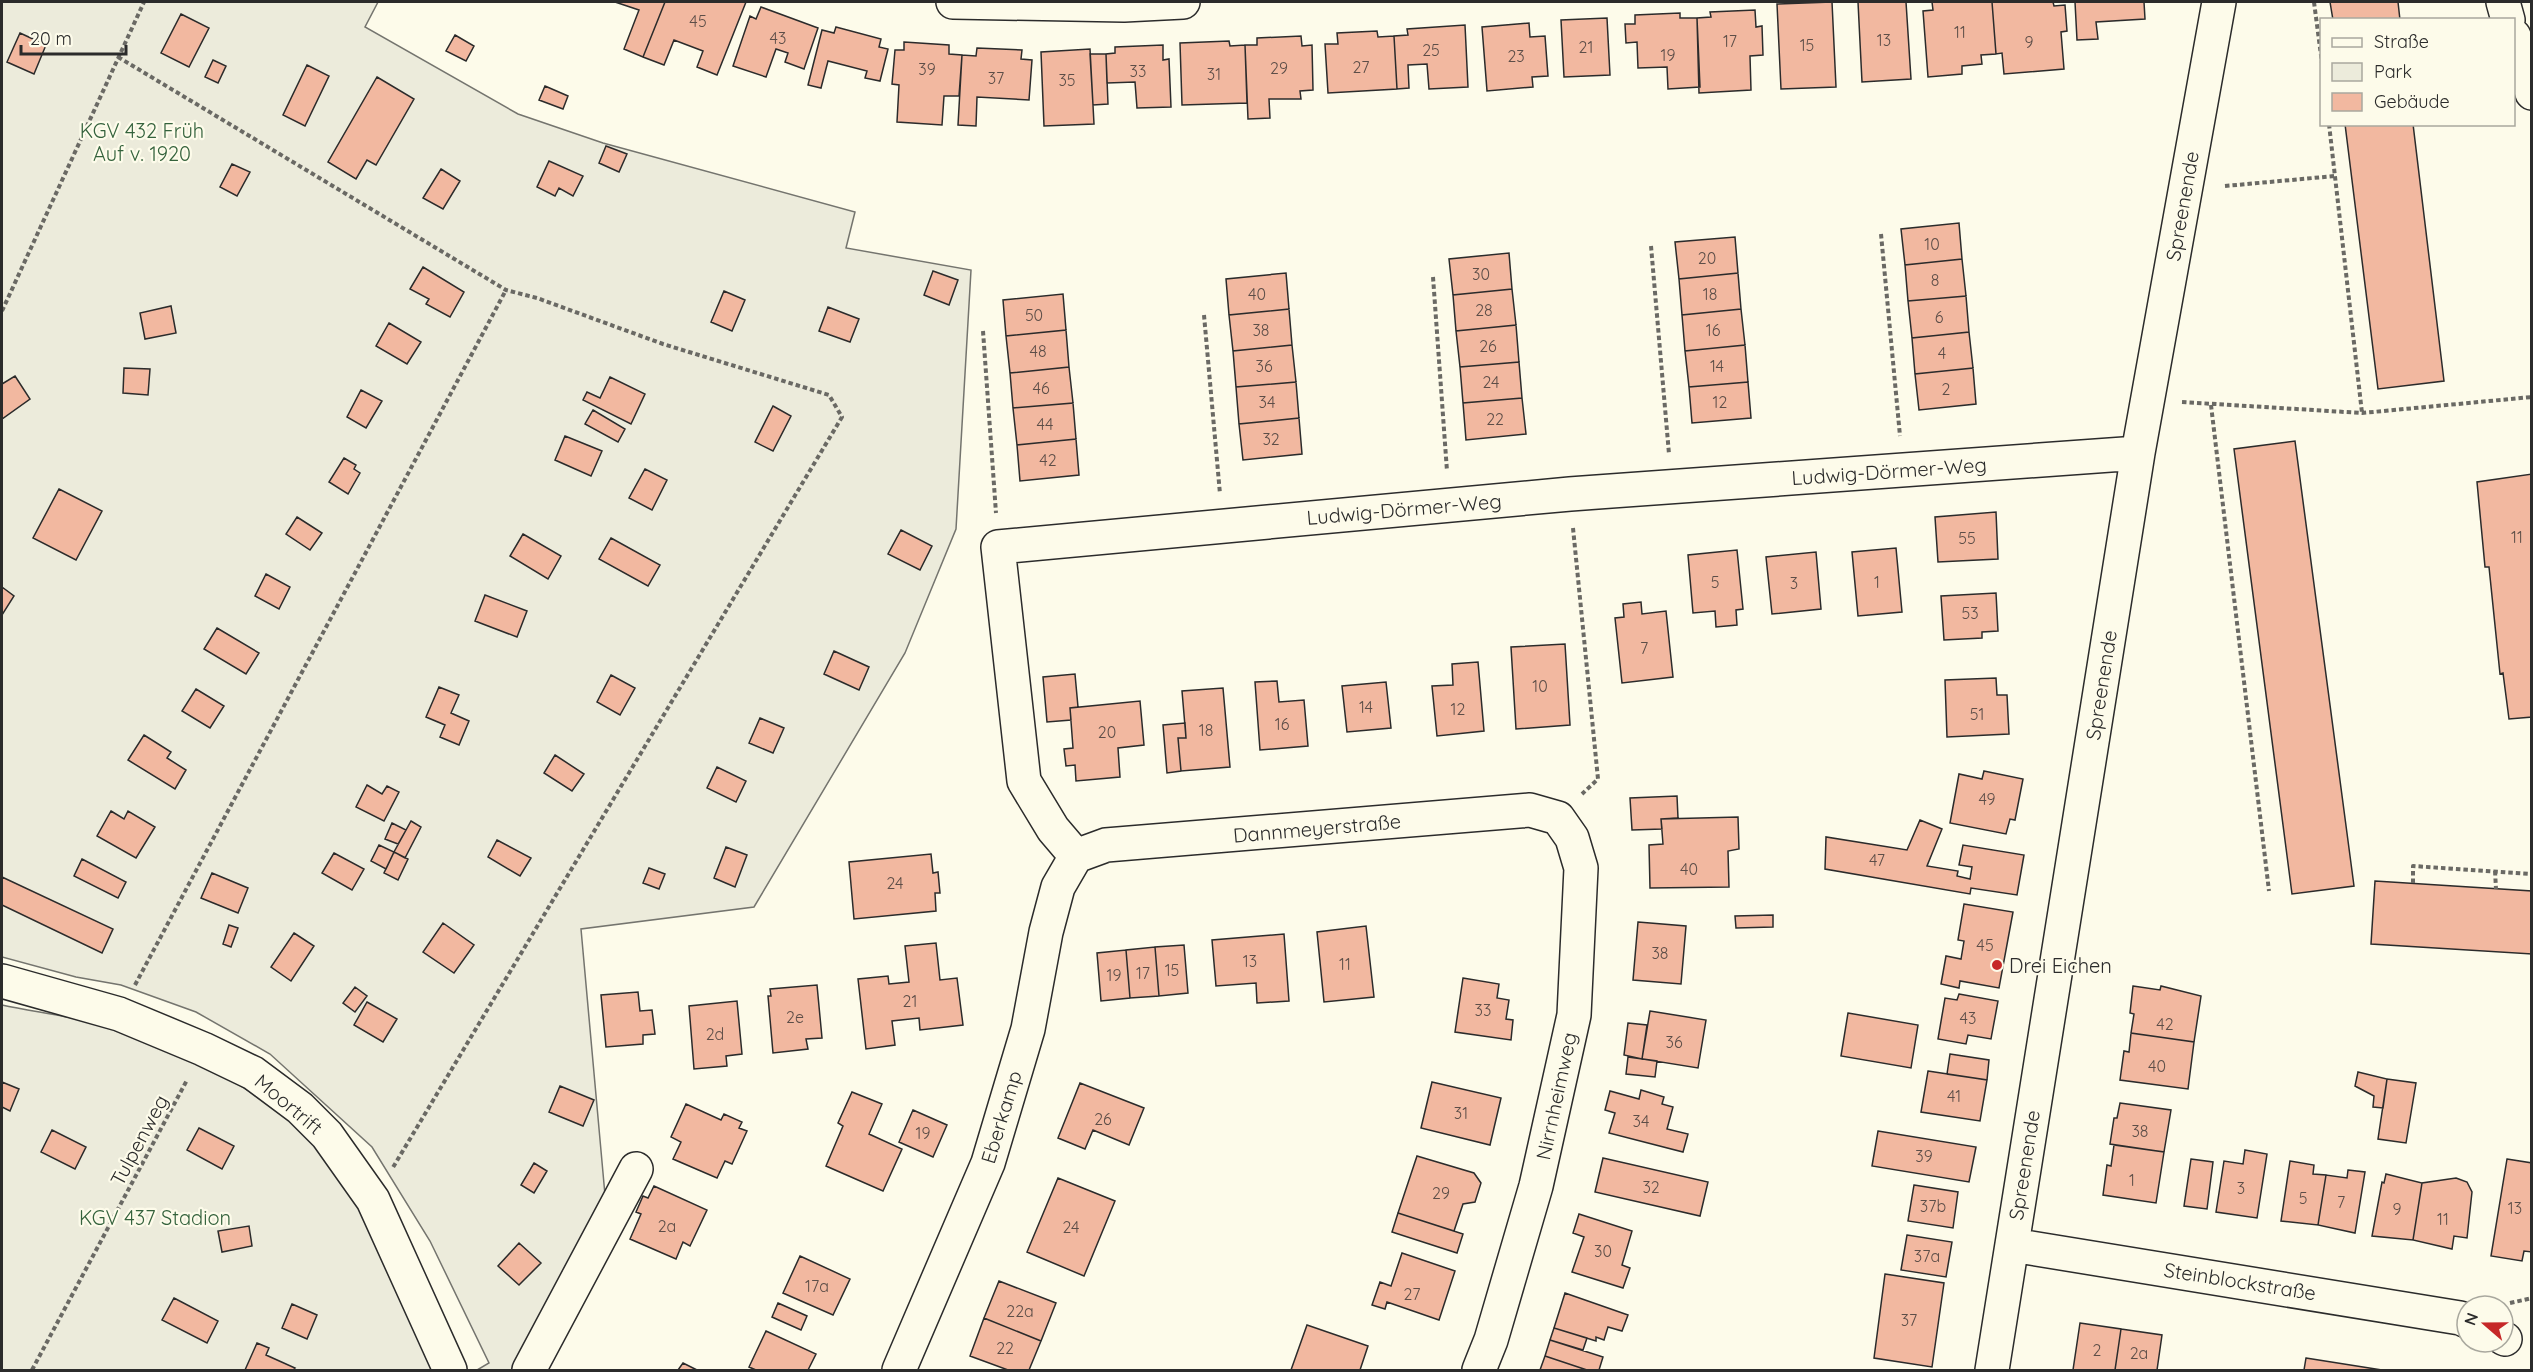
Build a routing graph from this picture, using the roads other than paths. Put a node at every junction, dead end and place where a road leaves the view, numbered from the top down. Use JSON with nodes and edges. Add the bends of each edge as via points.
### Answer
{"nodes":[{"id":1,"x":953,"y":2,"type":"edge"},
{"id":2,"x":1183,"y":2,"type":"edge"},
{"id":3,"x":2219,"y":2,"type":"edge"},
{"id":4,"x":2503,"y":2,"type":"edge"},
{"id":5,"x":2507,"y":18,"type":"edge"},
{"id":6,"x":2515,"y":39,"type":"edge"},
{"id":7,"x":2532,"y":93,"type":"edge"},
{"id":8,"x":2138,"y":453,"type":"junction"},
{"id":9,"x":1558,"y":818,"type":"joint"},
{"id":10,"x":1076,"y":856,"type":"junction"},
{"id":11,"x":2,"y":981,"type":"edge"},
{"id":12,"x":636,"y":1169,"type":"dead end"},
{"id":13,"x":2012,"y":1245,"type":"junction"},
{"id":14,"x":2455,"y":1317,"type":"edge"},
{"id":15,"x":450,"y":1371,"type":"edge"},
{"id":16,"x":528,"y":1371,"type":"edge"},
{"id":17,"x":900,"y":1371,"type":"edge"},
{"id":18,"x":1479,"y":1371,"type":"edge"},
{"id":19,"x":1992,"y":1371,"type":"edge"}],
"edges":[{"from":1,"to":2,"type":"street"},
{"from":3,"to":8,"type":"street","name":"Spreenende"},
{"from":4,"to":5,"type":"street"},
{"from":6,"to":7,"type":"street"},
{"from":8,"to":10,"type":"street","name":"Ludwig-Dörmer-Weg","via":[[1570,494],[998,547],[1024,781],[1053,829]]},
{"from":8,"to":13,"type":"street","name":"Spreenende"},
{"from":9,"to":10,"type":"street","name":"Dannmeyerstraße","via":[[1530,810],[1106,845]]},
{"from":9,"to":18,"type":"street","name":"Nirrnheimweg","via":[[1572,838],[1581,868],[1574,1015],[1536,1186]]},
{"from":10,"to":17,"type":"street","name":"Eberkamp","via":[[1058,887],[1028,1029],[988,1163]]},
{"from":11,"to":15,"type":"street","name":"Moortrift","via":[[119,1014],[203,1049],[254,1073],[300,1108],[327,1135],[373,1200]]},
{"from":12,"to":16,"type":"street"},
{"from":13,"to":14,"type":"street","name":"Steinblockstraße"},
{"from":13,"to":19,"type":"street","name":"Spreenende"}]}
